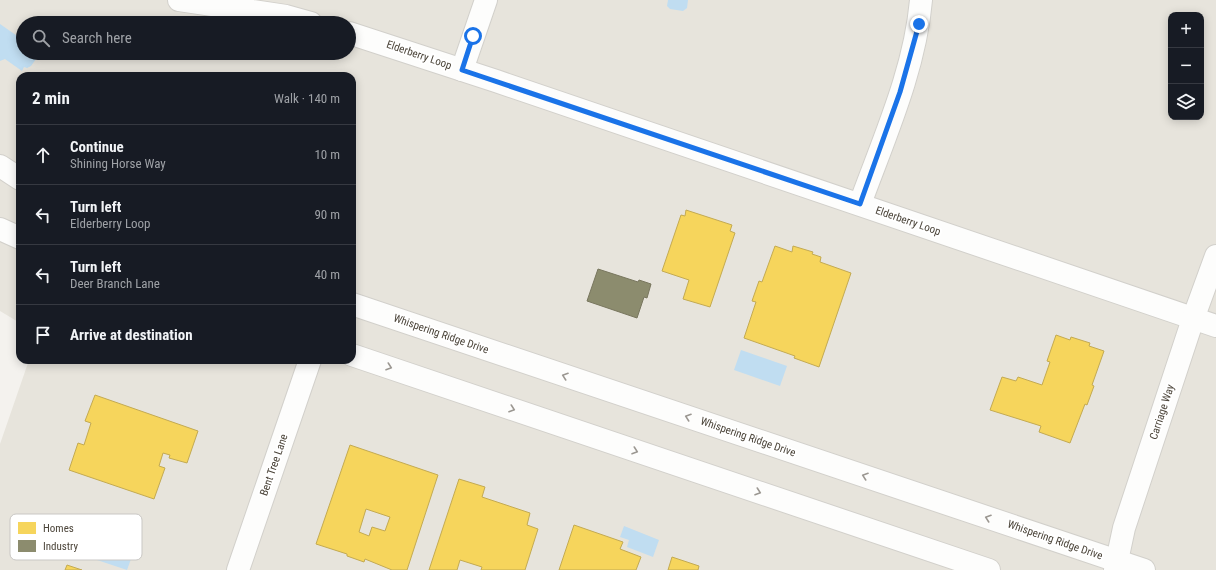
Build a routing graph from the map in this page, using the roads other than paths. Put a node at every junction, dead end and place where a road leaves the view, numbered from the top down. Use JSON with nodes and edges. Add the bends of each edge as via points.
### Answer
{"nodes":[{"id":1,"x":179,"y":0,"type":"edge"},
{"id":2,"x":486,"y":0,"type":"edge"},
{"id":3,"x":921,"y":0,"type":"edge"},
{"id":4,"x":286,"y":16,"type":"edge"},
{"id":5,"x":356,"y":35,"type":"edge"},
{"id":6,"x":462,"y":70,"type":"junction"},
{"id":7,"x":0,"y":166,"type":"edge"},
{"id":8,"x":16,"y":176,"type":"edge"},
{"id":9,"x":860,"y":204,"type":"junction"},
{"id":10,"x":0,"y":229,"type":"edge"},
{"id":11,"x":16,"y":236,"type":"edge"},
{"id":12,"x":1216,"y":256,"type":"edge"},
{"id":13,"x":356,"y":305,"type":"edge"},
{"id":14,"x":1192,"y":318,"type":"junction"},
{"id":15,"x":1216,"y":326,"type":"edge"},
{"id":16,"x":356,"y":356,"type":"edge"},
{"id":17,"x":309,"y":364,"type":"edge"},
{"id":18,"x":1116,"y":565,"type":"edge"},
{"id":19,"x":238,"y":570,"type":"edge"},
{"id":20,"x":989,"y":570,"type":"edge"},
{"id":21,"x":1144,"y":570,"type":"edge"}],
"edges":[{"from":1,"to":4,"type":"street"},
{"from":2,"to":6,"type":"street"},
{"from":3,"to":9,"type":"street","via":[[919,24],[900,92]]},
{"from":5,"to":6,"type":"street","name":"Elderberry Loop"},
{"from":6,"to":9,"type":"street","name":"Elderberry Loop"},
{"from":7,"to":8,"type":"street"},
{"from":9,"to":14,"type":"street","name":"Elderberry Loop"},
{"from":10,"to":11,"type":"street"},
{"from":12,"to":14,"type":"street","name":"Carriage Way"},
{"from":18,"to":13,"type":"street","name":"Whispering Ridge Drive","one_way":true},
{"from":14,"to":15,"type":"street","name":"Elderberry Loop"},
{"from":14,"to":18,"type":"street","name":"Carriage Way","via":[[1124,528]]},
{"from":16,"to":20,"type":"street","one_way":true},
{"from":17,"to":19,"type":"street","name":"Bent Tree Lane"},
{"from":18,"to":21,"type":"street","name":"Whispering Ridge Drive"}]}
